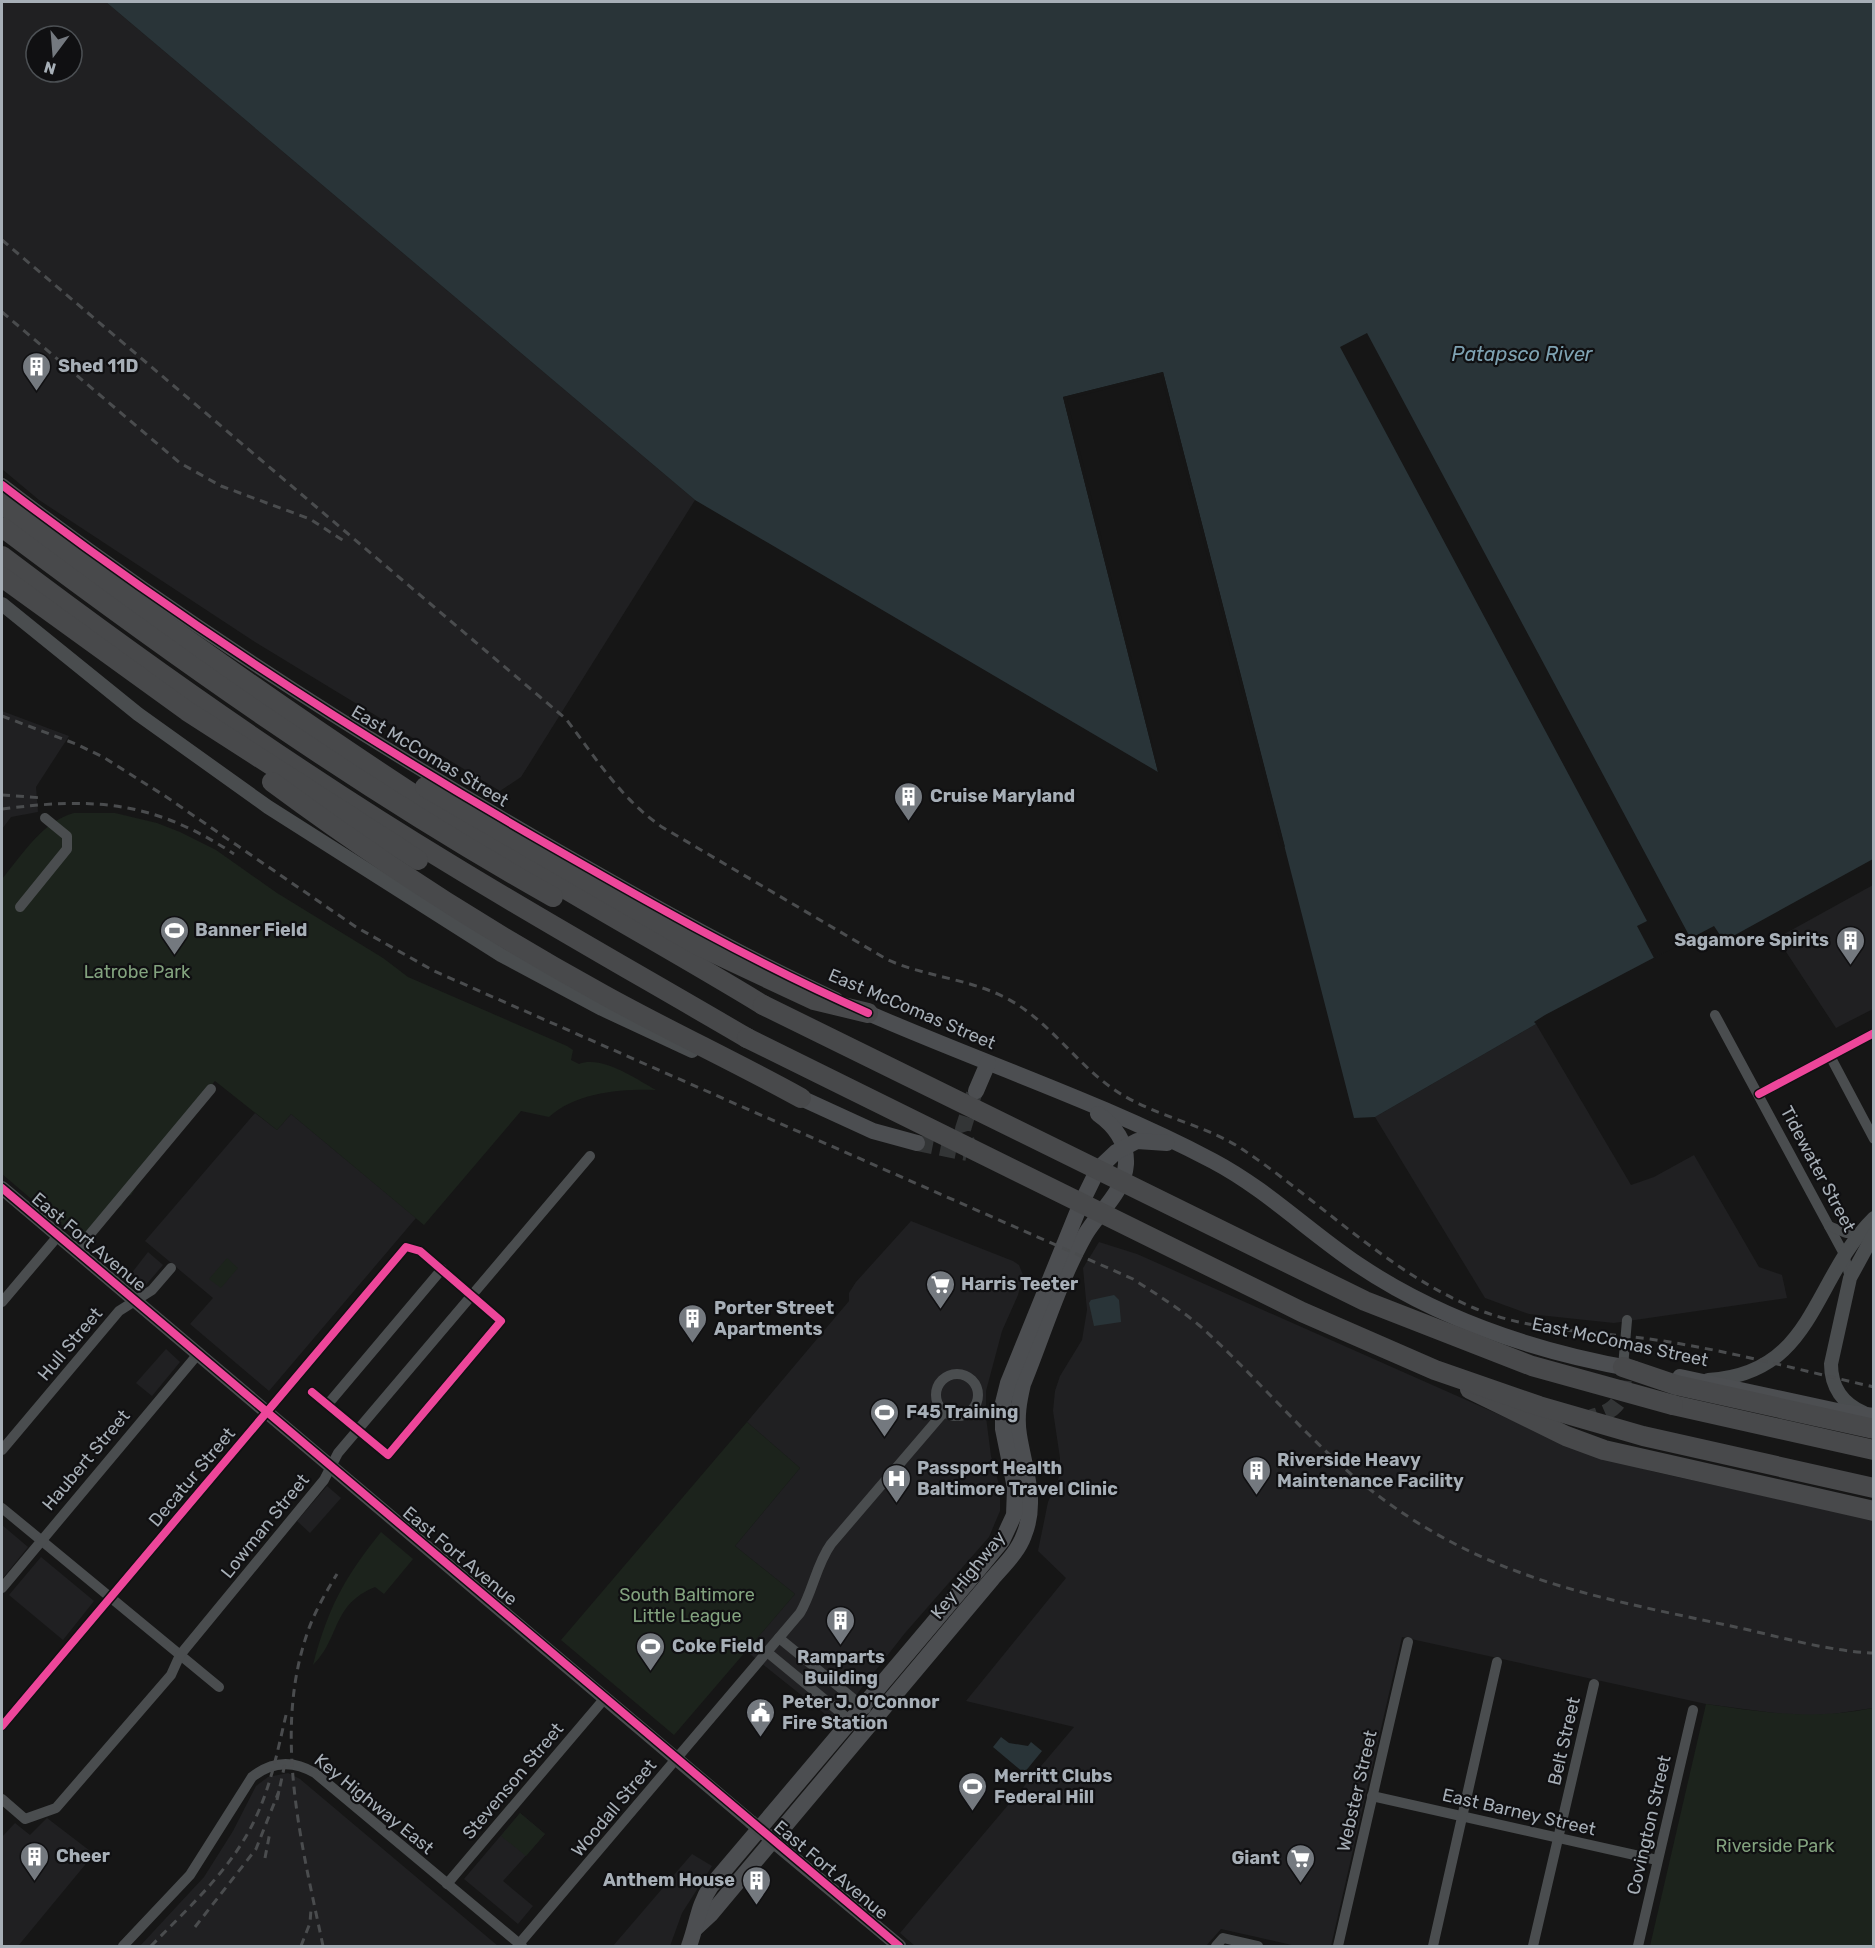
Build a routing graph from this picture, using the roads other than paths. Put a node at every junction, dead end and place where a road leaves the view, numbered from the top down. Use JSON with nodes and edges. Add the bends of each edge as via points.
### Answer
{"nodes":[{"id":1,"x":2,"y":485,"type":"edge"},
{"id":2,"x":2,"y":504,"type":"edge"},
{"id":3,"x":2,"y":527,"type":"edge"},
{"id":4,"x":2,"y":556,"type":"edge"},
{"id":5,"x":2,"y":577,"type":"edge"},
{"id":6,"x":2,"y":604,"type":"edge"},
{"id":7,"x":220,"y":664,"type":"junction"},
{"id":8,"x":187,"y":711,"type":"junction"},
{"id":9,"x":45,"y":818,"type":"dead end"},
{"id":10,"x":20,"y":907,"type":"dead end"},
{"id":11,"x":763,"y":1005,"type":"junction"},
{"id":12,"x":868,"y":1013,"type":"junction"},
{"id":13,"x":1715,"y":1015,"type":"dead end"},
{"id":14,"x":1874,"y":1033,"type":"edge"},
{"id":15,"x":747,"y":1038,"type":"junction"},
{"id":16,"x":1830,"y":1056,"type":"junction"},
{"id":17,"x":988,"y":1063,"type":"junction"},
{"id":18,"x":211,"y":1089,"type":"dead end"},
{"id":19,"x":976,"y":1091,"type":"tunnel mouth"},
{"id":20,"x":1759,"y":1094,"type":"junction"},
{"id":21,"x":801,"y":1098,"type":"junction"},
{"id":22,"x":1086,"y":1104,"type":"junction"},
{"id":23,"x":1874,"y":1139,"type":"edge"},
{"id":24,"x":917,"y":1143,"type":"tunnel mouth"},
{"id":25,"x":1124,"y":1146,"type":"junction"},
{"id":26,"x":1185,"y":1148,"type":"junction"},
{"id":27,"x":590,"y":1156,"type":"dead end"},
{"id":28,"x":2,"y":1188,"type":"edge"},
{"id":29,"x":1874,"y":1218,"type":"edge"},
{"id":30,"x":1829,"y":1226,"type":"junction"},
{"id":31,"x":1867,"y":1233,"type":"edge"},
{"id":32,"x":58,"y":1236,"type":"junction"},
{"id":33,"x":76,"y":1251,"type":"junction"},
{"id":34,"x":1844,"y":1254,"type":"junction"},
{"id":35,"x":171,"y":1269,"type":"dead end"},
{"id":36,"x":442,"y":1269,"type":"junction"},
{"id":37,"x":1850,"y":1278,"type":"junction"},
{"id":38,"x":471,"y":1294,"type":"junction"},
{"id":39,"x":134,"y":1300,"type":"junction"},
{"id":40,"x":2,"y":1302,"type":"edge"},
{"id":41,"x":1627,"y":1320,"type":"dead end"},
{"id":42,"x":198,"y":1354,"type":"junction"},
{"id":43,"x":1624,"y":1372,"type":"junction"},
{"id":44,"x":1700,"y":1380,"type":"junction"},
{"id":45,"x":1469,"y":1388,"type":"dead end"},
{"id":46,"x":312,"y":1392,"type":"dead end"},
{"id":47,"x":328,"y":1404,"type":"junction"},
{"id":48,"x":267,"y":1412,"type":"junction"},
{"id":49,"x":944,"y":1412,"type":"junction"},
{"id":50,"x":1872,"y":1420,"type":"edge"},
{"id":51,"x":358,"y":1430,"type":"junction"},
{"id":52,"x":2,"y":1450,"type":"edge"},
{"id":53,"x":1874,"y":1450,"type":"edge"},
{"id":54,"x":331,"y":1467,"type":"junction"},
{"id":55,"x":1874,"y":1488,"type":"edge"},
{"id":56,"x":2,"y":1508,"type":"edge"},
{"id":57,"x":1864,"y":1509,"type":"edge"},
{"id":58,"x":41,"y":1541,"type":"junction"},
{"id":59,"x":2,"y":1588,"type":"edge"},
{"id":60,"x":109,"y":1599,"type":"junction"},
{"id":61,"x":779,"y":1638,"type":"junction"},
{"id":62,"x":1408,"y":1642,"type":"dead end"},
{"id":63,"x":767,"y":1652,"type":"junction"},
{"id":64,"x":180,"y":1655,"type":"junction"},
{"id":65,"x":1497,"y":1662,"type":"dead end"},
{"id":66,"x":1594,"y":1684,"type":"dead end"},
{"id":67,"x":219,"y":1687,"type":"dead end"},
{"id":68,"x":605,"y":1698,"type":"junction"},
{"id":69,"x":861,"y":1706,"type":"junction"},
{"id":70,"x":1693,"y":1710,"type":"dead end"},
{"id":71,"x":875,"y":1717,"type":"junction"},
{"id":72,"x":850,"y":1720,"type":"junction"},
{"id":73,"x":2,"y":1726,"type":"edge"},
{"id":74,"x":863,"y":1731,"type":"junction"},
{"id":75,"x":677,"y":1760,"type":"junction"},
{"id":76,"x":1372,"y":1796,"type":"junction"},
{"id":77,"x":2,"y":1799,"type":"edge"},
{"id":78,"x":1463,"y":1816,"type":"junction"},
{"id":79,"x":1558,"y":1838,"type":"junction"},
{"id":80,"x":1658,"y":1860,"type":"junction"},
{"id":81,"x":447,"y":1884,"type":"junction"},
{"id":82,"x":696,"y":1928,"type":"junction"},
{"id":83,"x":1219,"y":1942,"type":"edge"},
{"id":84,"x":520,"y":1946,"type":"edge"},
{"id":85,"x":123,"y":1947,"type":"edge"},
{"id":86,"x":689,"y":1947,"type":"edge"},
{"id":87,"x":898,"y":1947,"type":"edge"},
{"id":88,"x":1258,"y":1947,"type":"edge"},
{"id":89,"x":1338,"y":1947,"type":"edge"},
{"id":90,"x":1433,"y":1947,"type":"edge"},
{"id":91,"x":1533,"y":1947,"type":"edge"},
{"id":92,"x":1638,"y":1947,"type":"edge"}],
"edges":[{"from":1,"to":12,"type":"street","name":"East McComas Street","via":[[202,628],[430,776],[726,945]]},
{"from":2,"to":7,"type":"highway"},
{"from":3,"to":11,"type":"highway","via":[[176,656],[385,797],[643,948]]},
{"from":4,"to":15,"type":"highway","via":[[157,671],[310,776],[449,864]]},
{"from":5,"to":8,"type":"highway"},
{"from":6,"to":21,"type":"street","via":[[138,714],[227,779],[461,930],[594,1005],[758,1082]]},
{"from":7,"to":11,"type":"highway","via":[[489,843]]},
{"from":7,"to":12,"type":"highway","via":[[666,928],[814,1000]]},
{"from":8,"to":15,"type":"highway","via":[[497,908],[645,992]]},
{"from":8,"to":21,"type":"highway","via":[[308,809],[469,915],[613,1000]]},
{"from":9,"to":10,"type":"street","via":[[67,836],[67,849]]},
{"from":11,"to":53,"type":"highway","bridge":true,"via":[[1270,1255],[1432,1329],[1601,1387]]},
{"from":12,"to":17,"type":"main road","name":"East McComas Street"},
{"from":13,"to":20,"type":"street","name":"Tidewater Street"},
{"from":14,"to":16,"type":"street"},
{"from":15,"to":55,"type":"highway","bridge":true,"via":[[1335,1328],[1427,1366],[1634,1434]]},
{"from":16,"to":20,"type":"street"},
{"from":16,"to":23,"type":"street"},
{"from":17,"to":19,"type":"main road"},
{"from":17,"to":22,"type":"main road","name":"East McComas Street"},
{"from":18,"to":33,"type":"street"},
{"from":20,"to":30,"type":"street","name":"Tidewater Street"},
{"from":21,"to":24,"type":"main road","via":[[873,1131]]},
{"from":22,"to":25,"type":"main road","via":[[1108,1121]]},
{"from":22,"to":26,"type":"main road","name":"East McComas Street"},
{"from":25,"to":26,"type":"main road","via":[[1150,1140]]},
{"from":25,"to":69,"type":"main road","name":"Key Highway","via":[[1093,1179],[1011,1371],[1002,1414],[1016,1501],[1010,1529]]},
{"from":25,"to":71,"type":"main road","name":"Key Highway","via":[[1126,1162],[1121,1184],[1086,1234],[1023,1384],[1018,1419],[1031,1511],[1024,1535],[1011,1556]]},
{"from":26,"to":43,"type":"main road","name":"East McComas Street","via":[[1249,1183],[1337,1250],[1410,1296],[1511,1338]]},
{"from":27,"to":38,"type":"street","name":"Lowman Street"},
{"from":28,"to":32,"type":"street","name":"East Fort Avenue"},
{"from":29,"to":31,"type":"street"},
{"from":30,"to":31,"type":"street","via":[[1846,1233]]},
{"from":30,"to":34,"type":"street","name":"Tidewater Street"},
{"from":31,"to":34,"type":"street"},
{"from":31,"to":37,"type":"street"},
{"from":32,"to":33,"type":"street","name":"East Fort Avenue"},
{"from":32,"to":40,"type":"street"},
{"from":33,"to":39,"type":"street","name":"East Fort Avenue"},
{"from":34,"to":37,"type":"street","name":"Tidewater Street"},
{"from":34,"to":44,"type":"street","via":[[1805,1328],[1784,1352],[1744,1374]]},
{"from":35,"to":39,"type":"street","name":"Hull Street","via":[[152,1290]]},
{"from":36,"to":38,"type":"street"},
{"from":36,"to":47,"type":"street"},
{"from":36,"to":48,"type":"street","name":"Decatur Street","via":[[420,1251],[406,1247]]},
{"from":37,"to":50,"type":"street","via":[[1832,1351],[1832,1377],[1838,1394]]},
{"from":38,"to":51,"type":"street","name":"Lowman Street"},
{"from":38,"to":51,"type":"street","via":[[501,1321],[494,1330],[387,1455]]},
{"from":39,"to":42,"type":"street","name":"East Fort Avenue"},
{"from":39,"to":52,"type":"street","name":"Hull Street","via":[[119,1311]]},
{"from":41,"to":43,"type":"street"},
{"from":42,"to":48,"type":"street","name":"East Fort Avenue"},
{"from":42,"to":58,"type":"street","name":"Haubert Street"},
{"from":43,"to":44,"type":"main road","name":"East McComas Street"},
{"from":43,"to":50,"type":"highway"},
{"from":44,"to":50,"type":"main road","name":"East McComas Street"},
{"from":45,"to":57,"type":"highway","via":[[1566,1436],[1604,1450]]},
{"from":46,"to":47,"type":"street"},
{"from":47,"to":51,"type":"street"},
{"from":48,"to":54,"type":"street","name":"East Fort Avenue"},
{"from":48,"to":60,"type":"street","name":"Decatur Street"},
{"from":49,"to":49,"type":"street","via":[[960,1416],[974,1407],[978,1396],[971,1379],[954,1374],[942,1380],[936,1396]]},
{"from":49,"to":61,"type":"street","name":"Woodall Street","via":[[831,1544],[805,1604]]},
{"from":51,"to":54,"type":"street","name":"Lowman Street"},
{"from":54,"to":64,"type":"street","name":"Lowman Street"},
{"from":54,"to":68,"type":"street","name":"East Fort Avenue"},
{"from":56,"to":58,"type":"street"},
{"from":58,"to":59,"type":"street","name":"Haubert Street"},
{"from":58,"to":60,"type":"street"},
{"from":60,"to":64,"type":"street"},
{"from":60,"to":73,"type":"street","name":"Decatur Street"},
{"from":61,"to":63,"type":"street","name":"Woodall Street"},
{"from":61,"to":69,"type":"street"},
{"from":62,"to":76,"type":"street","name":"Webster Street"},
{"from":63,"to":72,"type":"street"},
{"from":63,"to":75,"type":"street","name":"Woodall Street"},
{"from":64,"to":67,"type":"street"},
{"from":64,"to":77,"type":"street","name":"Lowman Street","via":[[171,1675],[56,1808],[25,1819]]},
{"from":65,"to":78,"type":"street"},
{"from":66,"to":79,"type":"street","name":"Belt Street"},
{"from":68,"to":75,"type":"street","name":"East Fort Avenue"},
{"from":68,"to":81,"type":"street","name":"Stevenson Street"},
{"from":69,"to":71,"type":"street"},
{"from":69,"to":72,"type":"main road","name":"Key Highway"},
{"from":70,"to":80,"type":"street","name":"Covington Street"},
{"from":71,"to":74,"type":"main road","name":"Key Highway"},
{"from":72,"to":74,"type":"street"},
{"from":72,"to":82,"type":"main road","name":"Key Highway","via":[[711,1886],[698,1909]]},
{"from":74,"to":82,"type":"main road","name":"Key Highway"},
{"from":75,"to":84,"type":"street","name":"Woodall Street"},
{"from":75,"to":87,"type":"street","name":"East Fort Avenue","bridge":true},
{"from":76,"to":78,"type":"street","name":"East Barney Street"},
{"from":76,"to":89,"type":"street","name":"Webster Street"},
{"from":78,"to":79,"type":"street","name":"East Barney Street"},
{"from":78,"to":90,"type":"street"},
{"from":79,"to":80,"type":"street","name":"East Barney Street"},
{"from":79,"to":91,"type":"street","name":"Belt Street"},
{"from":80,"to":92,"type":"street","name":"Covington Street"},
{"from":81,"to":84,"type":"street","name":"Key Highway East"},
{"from":81,"to":85,"type":"street","name":"Key Highway East","via":[[315,1773],[299,1765],[274,1764],[252,1777],[190,1875]]},
{"from":82,"to":86,"type":"main road","name":"Key Highway"},
{"from":83,"to":88,"type":"street"}]}
